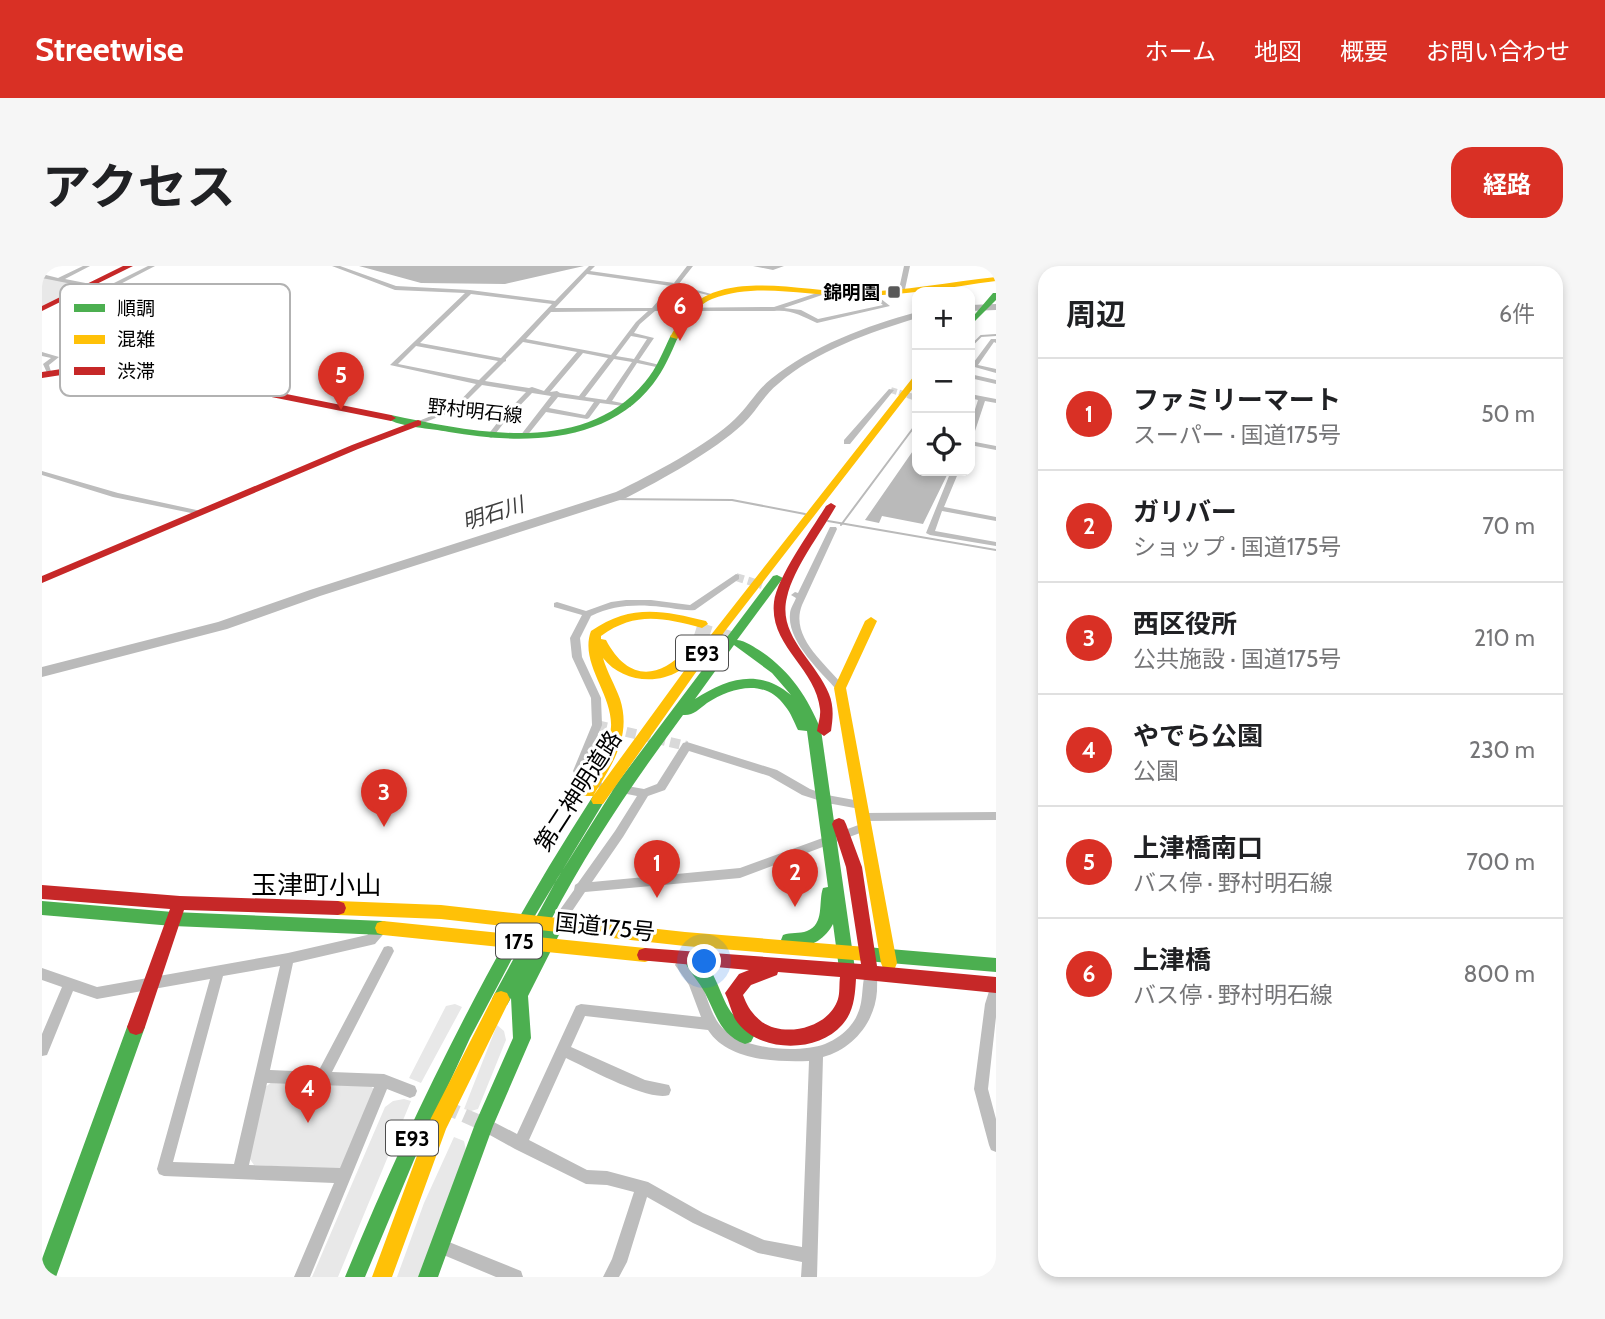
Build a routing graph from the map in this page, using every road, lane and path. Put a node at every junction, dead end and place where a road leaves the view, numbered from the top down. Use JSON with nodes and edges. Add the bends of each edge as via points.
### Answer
{"nodes":[{"id":1,"x":87,"y":266,"type":"edge"},
{"id":2,"x":129,"y":266,"type":"edge"},
{"id":3,"x":152,"y":266,"type":"edge"},
{"id":4,"x":335,"y":266,"type":"edge"},
{"id":5,"x":592,"y":266,"type":"edge"},
{"id":6,"x":691,"y":266,"type":"edge"},
{"id":7,"x":756,"y":266,"type":"edge"},
{"id":8,"x":781,"y":266,"type":"edge"},
{"id":9,"x":907,"y":266,"type":"edge"},
{"id":10,"x":586,"y":272,"type":"junction"},
{"id":11,"x":42,"y":276,"type":"edge"},
{"id":12,"x":60,"y":279,"type":"junction"},
{"id":13,"x":996,"y":279,"type":"edge"},
{"id":14,"x":81,"y":284,"type":"edge"},
{"id":15,"x":94,"y":284,"type":"edge"},
{"id":16,"x":117,"y":284,"type":"edge"},
{"id":17,"x":674,"y":285,"type":"junction"},
{"id":18,"x":996,"y":286,"type":"edge"},
{"id":19,"x":902,"y":289,"type":"junction"},
{"id":20,"x":470,"y":292,"type":"junction"},
{"id":21,"x":871,"y":293,"type":"junction"},
{"id":22,"x":820,"y":294,"type":"junction"},
{"id":23,"x":996,"y":295,"type":"edge"},
{"id":24,"x":713,"y":296,"type":"junction"},
{"id":25,"x":59,"y":301,"type":"edge"},
{"id":26,"x":556,"y":303,"type":"junction"},
{"id":27,"x":975,"y":306,"type":"edge"},
{"id":28,"x":42,"y":309,"type":"edge"},
{"id":29,"x":654,"y":309,"type":"junction"},
{"id":30,"x":690,"y":309,"type":"junction"},
{"id":31,"x":778,"y":309,"type":"junction"},
{"id":32,"x":551,"y":310,"type":"junction"},
{"id":33,"x":975,"y":318,"type":"edge"},
{"id":34,"x":630,"y":334,"type":"junction"},
{"id":35,"x":523,"y":340,"type":"junction"},
{"id":36,"x":996,"y":341,"type":"edge"},
{"id":37,"x":415,"y":344,"type":"junction"},
{"id":38,"x":582,"y":350,"type":"junction"},
{"id":39,"x":42,"y":354,"type":"edge"},
{"id":40,"x":613,"y":356,"type":"junction"},
{"id":41,"x":504,"y":360,"type":"junction"},
{"id":42,"x":636,"y":361,"type":"junction"},
{"id":43,"x":661,"y":366,"type":"junction"},
{"id":44,"x":45,"y":369,"type":"edge"},
{"id":45,"x":996,"y":371,"type":"edge"},
{"id":46,"x":975,"y":377,"type":"edge"},
{"id":47,"x":483,"y":382,"type":"junction"},
{"id":48,"x":996,"y":382,"type":"edge"},
{"id":49,"x":912,"y":385,"type":"edge"},
{"id":50,"x":532,"y":389,"type":"junction"},
{"id":51,"x":891,"y":390,"type":"dead end"},
{"id":52,"x":996,"y":390,"type":"edge"},
{"id":53,"x":546,"y":392,"type":"junction"},
{"id":54,"x":556,"y":393,"type":"junction"},
{"id":55,"x":279,"y":396,"type":"edge"},
{"id":56,"x":582,"y":397,"type":"junction"},
{"id":57,"x":912,"y":399,"type":"edge"},
{"id":58,"x":599,"y":400,"type":"junction"},
{"id":59,"x":989,"y":400,"type":"edge"},
{"id":60,"x":608,"y":402,"type":"junction"},
{"id":61,"x":629,"y":406,"type":"junction"},
{"id":62,"x":546,"y":410,"type":"junction"},
{"id":63,"x":418,"y":424,"type":"junction"},
{"id":64,"x":975,"y":425,"type":"edge"},
{"id":65,"x":491,"y":436,"type":"junction"},
{"id":66,"x":524,"y":436,"type":"junction"},
{"id":67,"x":847,"y":442,"type":"dead end"},
{"id":68,"x":975,"y":444,"type":"edge"},
{"id":69,"x":996,"y":448,"type":"edge"},
{"id":70,"x":42,"y":473,"type":"edge"},
{"id":71,"x":953,"y":476,"type":"edge"},
{"id":72,"x":832,"y":499,"type":"junction"},
{"id":73,"x":939,"y":508,"type":"junction"},
{"id":74,"x":201,"y":513,"type":"junction"},
{"id":75,"x":996,"y":519,"type":"edge"},
{"id":76,"x":833,"y":529,"type":"dead end"},
{"id":77,"x":810,"y":530,"type":"junction"},
{"id":78,"x":996,"y":544,"type":"edge"},
{"id":79,"x":736,"y":577,"type":"dead end"},
{"id":80,"x":42,"y":580,"type":"edge"},
{"id":81,"x":557,"y":605,"type":"dead end"},
{"id":82,"x":736,"y":609,"type":"junction"},
{"id":83,"x":587,"y":614,"type":"junction"},
{"id":84,"x":871,"y":621,"type":"dead end"},
{"id":85,"x":840,"y":688,"type":"junction"},
{"id":86,"x":672,"y":719,"type":"junction"},
{"id":87,"x":824,"y":731,"type":"junction"},
{"id":88,"x":816,"y":749,"type":"junction"},
{"id":89,"x":825,"y":774,"type":"junction"},
{"id":90,"x":609,"y":783,"type":"junction"},
{"id":91,"x":644,"y":793,"type":"junction"},
{"id":92,"x":862,"y":816,"type":"junction"},
{"id":93,"x":993,"y":820,"type":"edge"},
{"id":94,"x":834,"y":830,"type":"junction"},
{"id":95,"x":579,"y":888,"type":"junction"},
{"id":96,"x":42,"y":892,"type":"edge"},
{"id":97,"x":180,"y":903,"type":"junction"},
{"id":98,"x":42,"y":908,"type":"edge"},
{"id":99,"x":173,"y":919,"type":"junction"},
{"id":100,"x":556,"y":925,"type":"junction"},
{"id":101,"x":383,"y":928,"type":"junction"},
{"id":102,"x":546,"y":943,"type":"junction"},
{"id":103,"x":764,"y":945,"type":"junction"},
{"id":104,"x":388,"y":951,"type":"dead end"},
{"id":105,"x":868,"y":954,"type":"junction"},
{"id":106,"x":670,"y":956,"type":"junction"},
{"id":107,"x":888,"y":956,"type":"junction"},
{"id":108,"x":288,"y":959,"type":"junction"},
{"id":109,"x":692,"y":960,"type":"junction"},
{"id":110,"x":996,"y":965,"type":"edge"},
{"id":111,"x":835,"y":969,"type":"junction"},
{"id":112,"x":218,"y":972,"type":"junction"},
{"id":113,"x":871,"y":972,"type":"junction"},
{"id":114,"x":42,"y":974,"type":"edge"},
{"id":115,"x":892,"y":975,"type":"junction"},
{"id":116,"x":150,"y":984,"type":"junction"},
{"id":117,"x":69,"y":985,"type":"junction"},
{"id":118,"x":996,"y":987,"type":"edge"},
{"id":119,"x":854,"y":992,"type":"junction"},
{"id":120,"x":709,"y":1024,"type":"junction"},
{"id":121,"x":42,"y":1050,"type":"edge"},
{"id":122,"x":562,"y":1050,"type":"junction"},
{"id":123,"x":816,"y":1054,"type":"junction"},
{"id":124,"x":262,"y":1076,"type":"junction"},
{"id":125,"x":322,"y":1078,"type":"junction"},
{"id":126,"x":384,"y":1081,"type":"junction"},
{"id":127,"x":664,"y":1090,"type":"dead end"},
{"id":128,"x":410,"y":1091,"type":"dead end"},
{"id":129,"x":484,"y":1124,"type":"junction"},
{"id":130,"x":520,"y":1143,"type":"junction"},
{"id":131,"x":996,"y":1144,"type":"edge"},
{"id":132,"x":240,"y":1171,"type":"junction"},
{"id":133,"x":345,"y":1176,"type":"junction"},
{"id":134,"x":643,"y":1187,"type":"junction"},
{"id":135,"x":439,"y":1246,"type":"junction"},
{"id":136,"x":810,"y":1256,"type":"junction"},
{"id":137,"x":510,"y":1276,"type":"edge"},
{"id":138,"x":46,"y":1277,"type":"edge"},
{"id":139,"x":302,"y":1277,"type":"edge"},
{"id":140,"x":355,"y":1277,"type":"edge"},
{"id":141,"x":382,"y":1277,"type":"edge"},
{"id":142,"x":428,"y":1277,"type":"edge"},
{"id":143,"x":611,"y":1277,"type":"edge"},
{"id":144,"x":809,"y":1277,"type":"edge"}],
"edges":[{"from":1,"to":12,"type":"street"},
{"from":2,"to":15,"type":"main road"},
{"from":3,"to":16,"type":"street"},
{"from":4,"to":20,"type":"street","via":[[395,288]]},
{"from":5,"to":10,"type":"street"},
{"from":6,"to":17,"type":"street"},
{"from":7,"to":8,"type":"street"},
{"from":9,"to":19,"type":"street"},
{"from":10,"to":17,"type":"street"},
{"from":10,"to":26,"type":"street"},
{"from":11,"to":12,"type":"street"},
{"from":12,"to":14,"type":"street"},
{"from":13,"to":19,"type":"main road"},
{"from":17,"to":24,"type":"street"},
{"from":17,"to":29,"type":"street"},
{"from":18,"to":27,"type":"main road"},
{"from":19,"to":21,"type":"main road"},
{"from":20,"to":26,"type":"street"},
{"from":20,"to":37,"type":"street"},
{"from":21,"to":22,"type":"main road"},
{"from":21,"to":31,"type":"street","via":[[887,306],[817,321],[799,311]]},
{"from":22,"to":24,"type":"main road","via":[[742,291]]},
{"from":22,"to":31,"type":"street"},
{"from":23,"to":33,"type":"main road"},
{"from":24,"to":30,"type":"main road"},
{"from":25,"to":28,"type":"main road"},
{"from":26,"to":32,"type":"street"},
{"from":29,"to":30,"type":"street"},
{"from":29,"to":32,"type":"street"},
{"from":29,"to":34,"type":"street"},
{"from":30,"to":31,"type":"street"},
{"from":30,"to":43,"type":"main road","name":"野村明石線"},
{"from":32,"to":35,"type":"street"},
{"from":34,"to":40,"type":"street"},
{"from":34,"to":42,"type":"street","via":[[651,338]]},
{"from":35,"to":38,"type":"street"},
{"from":35,"to":41,"type":"street"},
{"from":36,"to":45,"type":"street","via":[[974,366]]},
{"from":37,"to":41,"type":"street"},
{"from":37,"to":47,"type":"street","via":[[393,365]]},
{"from":38,"to":40,"type":"street"},
{"from":38,"to":53,"type":"street"},
{"from":39,"to":44,"type":"street","via":[[56,357]]},
{"from":40,"to":42,"type":"street"},
{"from":40,"to":56,"type":"street"},
{"from":41,"to":47,"type":"street"},
{"from":42,"to":43,"type":"street"},
{"from":42,"to":60,"type":"street"},
{"from":43,"to":61,"type":"main road","name":"野村明石線"},
{"from":46,"to":48,"type":"street"},
{"from":47,"to":50,"type":"street"},
{"from":47,"to":63,"type":"street","via":[[456,408]]},
{"from":49,"to":72,"type":"main road"},
{"from":50,"to":53,"type":"street"},
{"from":50,"to":65,"type":"street"},
{"from":51,"to":67,"type":"street"},
{"from":52,"to":59,"type":"street"},
{"from":53,"to":54,"type":"street"},
{"from":54,"to":56,"type":"street"},
{"from":54,"to":62,"type":"street"},
{"from":55,"to":63,"type":"main road"},
{"from":56,"to":58,"type":"street"},
{"from":57,"to":72,"type":"main road"},
{"from":58,"to":60,"type":"street"},
{"from":58,"to":62,"type":"street","via":[[587,417]]},
{"from":59,"to":64,"type":"street"},
{"from":60,"to":61,"type":"street"},
{"from":61,"to":66,"type":"main road","name":"野村明石線","via":[[587,426]]},
{"from":62,"to":66,"type":"street"},
{"from":63,"to":65,"type":"main road","name":"野村明石線"},
{"from":63,"to":74,"type":"main road","name":"野村明石線"},
{"from":65,"to":66,"type":"main road","name":"野村明石線"},
{"from":68,"to":69,"type":"street"},
{"from":70,"to":74,"type":"street"},
{"from":71,"to":73,"type":"street"},
{"from":72,"to":77,"type":"main road"},
{"from":73,"to":75,"type":"street"},
{"from":73,"to":78,"type":"street","via":[[930,533]]},
{"from":74,"to":80,"type":"main road","name":"野村明石線"},
{"from":76,"to":85,"type":"street","via":[[798,596],[793,616],[804,645]]},
{"from":77,"to":82,"type":"main road","name":"第二神明道路","number":"E93"},
{"from":77,"to":86,"type":"main road","name":"第二神明道路","number":"E93"},
{"from":77,"to":87,"type":"main road","via":[[777,612],[781,629],[820,686],[829,715]]},
{"from":79,"to":83,"type":"street","via":[[697,607],[637,601],[609,603]]},
{"from":81,"to":83,"type":"street"},
{"from":82,"to":90,"type":"main road","name":"第二神明道路","number":"E93"},
{"from":82,"to":90,"type":"main road","via":[[718,621],[677,667],[666,671],[640,674],[609,662],[601,647],[607,631],[640,619],[699,626],[635,613],[610,620],[595,634],[593,653],[619,718],[609,757]]},
{"from":83,"to":91,"type":"street","via":[[575,638],[577,657],[596,698],[597,725],[578,771],[583,781]]},
{"from":84,"to":85,"type":"main road"},
{"from":85,"to":92,"type":"main road"},
{"from":86,"to":88,"type":"main road","via":[[727,684],[752,682],[786,698]]},
{"from":86,"to":90,"type":"main road","name":"第二神明道路","number":"E93"},
{"from":87,"to":88,"type":"main road","via":[[806,686],[787,665],[742,641],[786,674],[798,690],[814,730]]},
{"from":87,"to":89,"type":"main road"},
{"from":88,"to":89,"type":"main road"},
{"from":89,"to":94,"type":"main road"},
{"from":90,"to":140,"type":"main road","number":"E93","via":[[556,848],[422,1116]]},
{"from":90,"to":141,"type":"main road","name":"第二神明道路","number":"E93","via":[[438,1125]]},
{"from":91,"to":92,"type":"street","via":[[661,787],[687,746],[773,773]]},
{"from":91,"to":95,"type":"street"},
{"from":92,"to":93,"type":"street"},
{"from":92,"to":95,"type":"street","via":[[740,873]]},
{"from":92,"to":107,"type":"main road"},
{"from":94,"to":103,"type":"main road","via":[[825,855],[830,906],[825,926],[811,939]]},
{"from":94,"to":105,"type":"main road","via":[[854,867]]},
{"from":94,"to":119,"type":"main road"},
{"from":95,"to":100,"type":"street"},
{"from":96,"to":97,"type":"main road","name":"国道175号","number":"175"},
{"from":97,"to":99,"type":"main road"},
{"from":97,"to":100,"type":"main road","name":"国道175号","number":"175","via":[[441,912]]},
{"from":98,"to":99,"type":"main road","name":"国道175号","number":"175"},
{"from":99,"to":101,"type":"main road","name":"国道175号","number":"175"},
{"from":99,"to":116,"type":"main road"},
{"from":100,"to":102,"type":"main road"},
{"from":100,"to":103,"type":"main road","name":"国道175号","number":"175"},
{"from":101,"to":102,"type":"main road","name":"国道175号","number":"175"},
{"from":101,"to":108,"type":"street","via":[[371,940]]},
{"from":102,"to":106,"type":"main road","name":"国道175号","number":"175"},
{"from":102,"to":129,"type":"main road","via":[[519,995],[522,1038]]},
{"from":103,"to":105,"type":"main road","name":"国道175号","number":"175"},
{"from":104,"to":125,"type":"street"},
{"from":105,"to":107,"type":"main road","name":"国道175号","number":"175"},
{"from":105,"to":113,"type":"main road"},
{"from":106,"to":109,"type":"main road","name":"国道175号","number":"175"},
{"from":106,"to":120,"type":"street","via":[[687,970]]},
{"from":107,"to":110,"type":"main road","name":"国道175号","number":"175"},
{"from":107,"to":115,"type":"main road"},
{"from":108,"to":112,"type":"street"},
{"from":108,"to":124,"type":"street"},
{"from":109,"to":111,"type":"main road","name":"国道175号","number":"175"},
{"from":109,"to":119,"type":"main road","via":[[711,986],[725,1018],[750,1040],[776,1047],[798,1050],[836,1038],[856,1011]]},
{"from":111,"to":113,"type":"main road","name":"国道175号","number":"175"},
{"from":111,"to":119,"type":"main road","via":[[754,973],[737,985],[735,992],[742,1020],[764,1034],[796,1039],[823,1031],[840,1016]]},
{"from":112,"to":116,"type":"street"},
{"from":112,"to":132,"type":"street","via":[[164,1169]]},
{"from":113,"to":115,"type":"main road","name":"国道175号","number":"175"},
{"from":113,"to":123,"type":"street","via":[[872,988],[862,1021],[834,1049]]},
{"from":114,"to":117,"type":"street"},
{"from":115,"to":118,"type":"main road","name":"国道175号","number":"175"},
{"from":116,"to":117,"type":"street","via":[[97,993]]},
{"from":116,"to":138,"type":"main road"},
{"from":117,"to":121,"type":"street"},
{"from":118,"to":131,"type":"street","via":[[981,1089]]},
{"from":120,"to":122,"type":"street","via":[[581,1010]]},
{"from":120,"to":123,"type":"street","via":[[724,1040],[742,1049]]},
{"from":122,"to":127,"type":"street","via":[[644,1087]]},
{"from":122,"to":130,"type":"street"},
{"from":123,"to":136,"type":"street"},
{"from":124,"to":125,"type":"street"},
{"from":124,"to":132,"type":"street"},
{"from":125,"to":126,"type":"street"},
{"from":126,"to":128,"type":"street"},
{"from":126,"to":133,"type":"street"},
{"from":129,"to":130,"type":"street"},
{"from":129,"to":135,"type":"main road"},
{"from":130,"to":134,"type":"street","via":[[586,1177]]},
{"from":132,"to":133,"type":"street"},
{"from":133,"to":139,"type":"street"},
{"from":134,"to":136,"type":"street","via":[[762,1248]]},
{"from":134,"to":143,"type":"street"},
{"from":135,"to":137,"type":"street"},
{"from":135,"to":142,"type":"main road"},
{"from":136,"to":144,"type":"street"}]}
